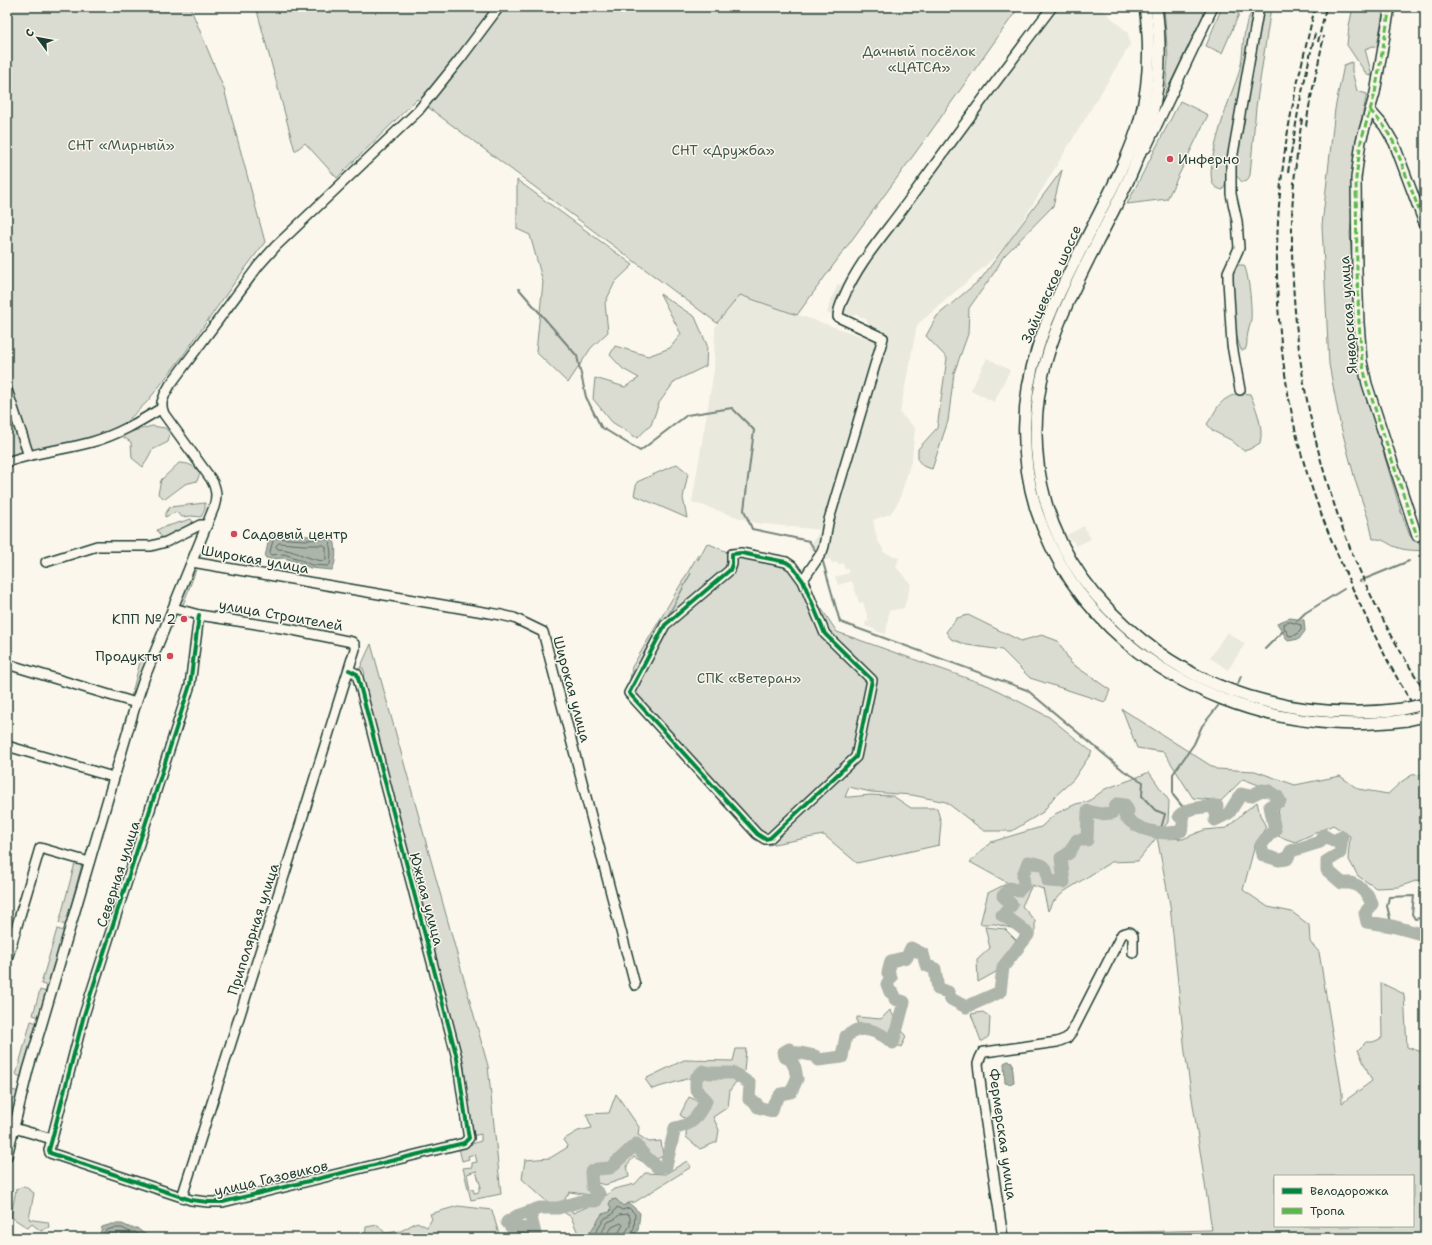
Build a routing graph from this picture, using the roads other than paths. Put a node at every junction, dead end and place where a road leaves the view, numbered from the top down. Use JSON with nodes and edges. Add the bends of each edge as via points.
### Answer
{"nodes":[{"id":1,"x":499,"y":7,"type":"edge"},
{"id":2,"x":1052,"y":7,"type":"edge"},
{"id":3,"x":1156,"y":7,"type":"edge"},
{"id":4,"x":1213,"y":7,"type":"edge"},
{"id":5,"x":1258,"y":7,"type":"edge"},
{"id":6,"x":1390,"y":7,"type":"edge"},
{"id":7,"x":1147,"y":9,"type":"edge"},
{"id":8,"x":1370,"y":110,"type":"junction"},
{"id":9,"x":1127,"y":183,"type":"junction"},
{"id":10,"x":1425,"y":226,"type":"edge"},
{"id":11,"x":7,"y":390,"type":"edge"},
{"id":12,"x":1240,"y":390,"type":"dead end"},
{"id":13,"x":162,"y":408,"type":"junction"},
{"id":14,"x":28,"y":454,"type":"junction"},
{"id":15,"x":7,"y":462,"type":"edge"},
{"id":16,"x":207,"y":524,"type":"junction"},
{"id":17,"x":1417,"y":536,"type":"dead end"},
{"id":18,"x":46,"y":562,"type":"dead end"},
{"id":19,"x":192,"y":562,"type":"junction"},
{"id":20,"x":803,"y":580,"type":"junction"},
{"id":21,"x":173,"y":608,"type":"junction"},
{"id":22,"x":199,"y":615,"type":"junction"},
{"id":23,"x":7,"y":664,"type":"edge"},
{"id":24,"x":349,"y":670,"type":"junction"},
{"id":25,"x":133,"y":702,"type":"junction"},
{"id":26,"x":1425,"y":704,"type":"edge"},
{"id":27,"x":1425,"y":716,"type":"edge"},
{"id":28,"x":7,"y":746,"type":"edge"},
{"id":29,"x":110,"y":776,"type":"junction"},
{"id":30,"x":89,"y":862,"type":"junction"},
{"id":31,"x":1133,"y":954,"type":"dead end"},
{"id":32,"x":7,"y":959,"type":"edge"},
{"id":33,"x":635,"y":985,"type":"dead end"},
{"id":34,"x":14,"y":1128,"type":"junction"},
{"id":35,"x":52,"y":1139,"type":"junction"},
{"id":36,"x":467,"y":1140,"type":"joint"},
{"id":37,"x":7,"y":1153,"type":"edge"},
{"id":38,"x":182,"y":1197,"type":"junction"},
{"id":39,"x":1003,"y":1238,"type":"edge"}],
"edges":[{"from":1,"to":13,"type":"street","via":[[418,111],[259,265],[170,385],[163,398]]},
{"from":2,"to":20,"type":"street","via":[[979,103],[851,281],[838,317],[883,338],[828,523],[824,546]]},
{"from":3,"to":9,"type":"main road","name":"Зайцевское шоссе","via":[[1160,56],[1155,97],[1147,130]]},
{"from":4,"to":9,"type":"street","via":[[1155,131]]},
{"from":5,"to":12,"type":"street","via":[[1230,174],[1239,248],[1228,272],[1228,280],[1232,345]]},
{"from":6,"to":8,"type":"street","name":"Январская улица"},
{"from":7,"to":27,"type":"main road","name":"Зайцевское шоссе","bridge":true,"via":[[1149,60],[1139,123],[1121,170],[1052,311],[1038,346],[1031,373],[1026,403],[1026,464],[1043,528],[1066,574],[1102,619],[1162,668],[1206,692],[1262,712],[1310,721],[1367,723]]},
{"from":8,"to":10,"type":"street","via":[[1394,143]]},
{"from":8,"to":17,"type":"street","name":"Январская улица","via":[[1361,141],[1356,178],[1357,271],[1362,361]]},
{"from":9,"to":26,"type":"main road","name":"Зайцевское шоссе","bridge":true,"via":[[1052,338],[1038,392],[1036,429],[1040,476],[1048,511],[1066,554],[1095,595],[1113,615],[1148,645],[1188,671],[1230,690],[1271,703],[1332,712],[1369,712]]},
{"from":11,"to":14,"type":"street"},
{"from":13,"to":14,"type":"street","via":[[130,427],[90,443]]},
{"from":13,"to":16,"type":"street","via":[[214,485],[217,497]]},
{"from":14,"to":15,"type":"street"},
{"from":16,"to":18,"type":"street","via":[[151,546],[97,546]]},
{"from":16,"to":19,"type":"street"},
{"from":19,"to":21,"type":"street"},
{"from":19,"to":33,"type":"street","name":"Широкая улица","via":[[514,618],[543,632]]},
{"from":20,"to":20,"type":"street","via":[[786,562],[741,553],[732,554],[730,570],[665,625],[629,693],[757,834],[765,839],[770,838],[856,757],[872,680],[825,634]]},
{"from":21,"to":22,"type":"street"},
{"from":21,"to":25,"type":"street"},
{"from":22,"to":24,"type":"street","name":"улица Строителей","via":[[352,642],[355,649]]},
{"from":22,"to":35,"type":"street","name":"Северная улица","via":[[190,685],[84,1015]]},
{"from":23,"to":25,"type":"street"},
{"from":24,"to":36,"type":"street","name":"Южная улица","via":[[357,674],[457,1058]]},
{"from":24,"to":38,"type":"street","name":"Приполярная улица"},
{"from":25,"to":29,"type":"street"},
{"from":28,"to":29,"type":"street"},
{"from":29,"to":30,"type":"street"},
{"from":30,"to":32,"type":"street","via":[[40,848]]},
{"from":30,"to":34,"type":"street","via":[[36,1041]]},
{"from":31,"to":39,"type":"street","name":"Фермерская улица","via":[[1132,936],[1129,932],[1122,934],[1067,1038],[1048,1044],[983,1052],[980,1058],[978,1064]]},
{"from":34,"to":35,"type":"street"},
{"from":34,"to":37,"type":"street"},
{"from":35,"to":38,"type":"street","name":"улица Газовиков","via":[[50,1153]]},
{"from":36,"to":38,"type":"street","name":"улица Газовиков","via":[[464,1143],[223,1202],[199,1202]]}]}
